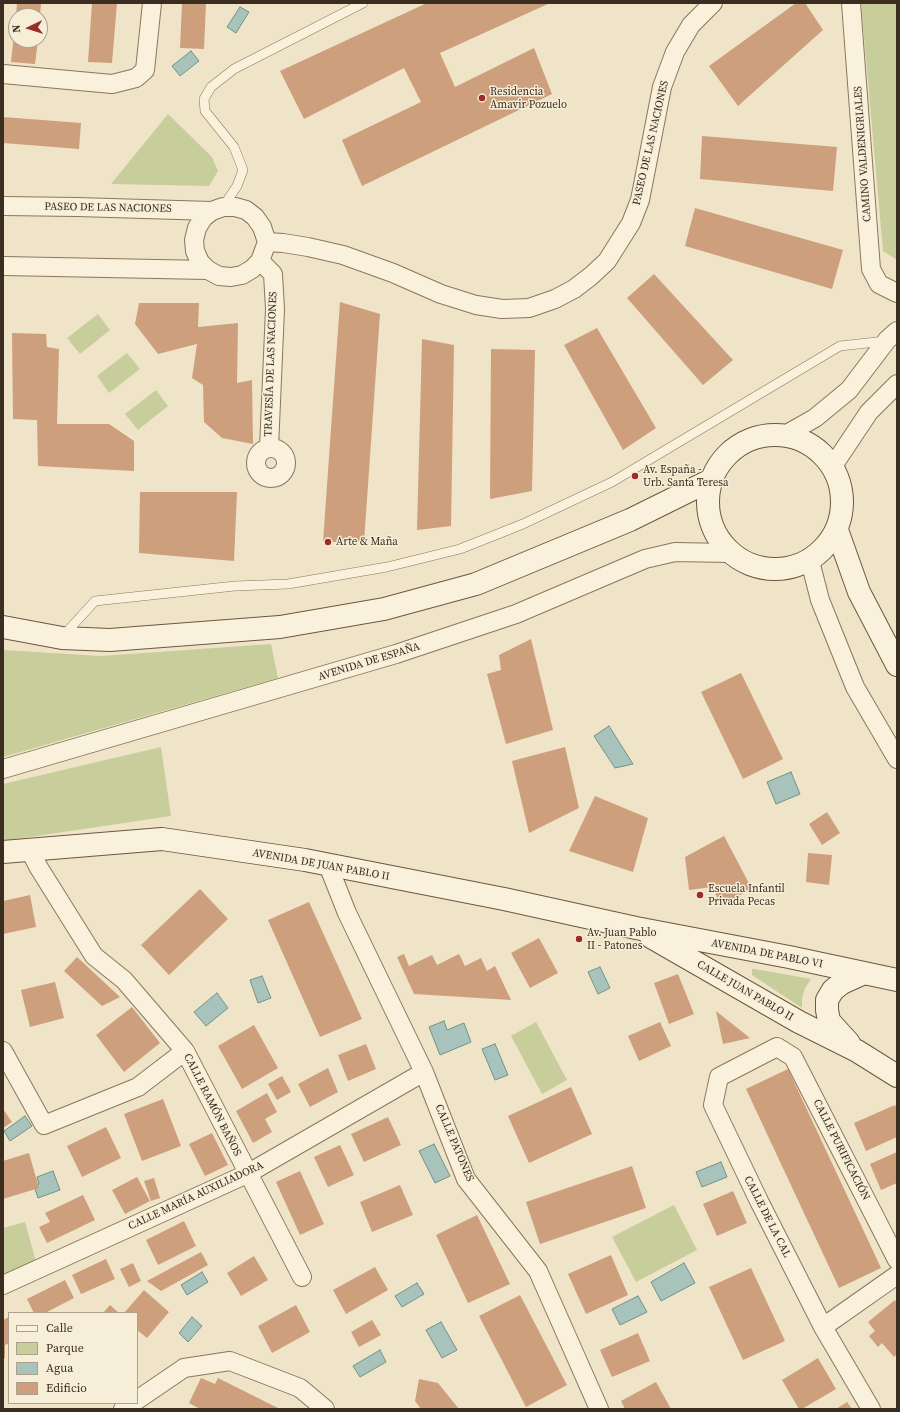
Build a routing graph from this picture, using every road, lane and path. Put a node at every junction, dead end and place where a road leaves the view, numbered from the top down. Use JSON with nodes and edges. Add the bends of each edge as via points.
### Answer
{"nodes":[{"id":1,"x":152,"y":3,"type":"edge"},
{"id":2,"x":363,"y":3,"type":"edge"},
{"id":3,"x":713,"y":3,"type":"edge"},
{"id":4,"x":851,"y":3,"type":"edge"},
{"id":5,"x":3,"y":74,"type":"edge"},
{"id":6,"x":3,"y":206,"type":"edge"},
{"id":7,"x":218,"y":209,"type":"junction"},
{"id":8,"x":267,"y":242,"type":"junction"},
{"id":9,"x":260,"y":261,"type":"junction"},
{"id":10,"x":3,"y":266,"type":"edge"},
{"id":11,"x":208,"y":270,"type":"junction"},
{"id":12,"x":897,"y":293,"type":"edge"},
{"id":13,"x":892,"y":336,"type":"edge"},
{"id":14,"x":897,"y":384,"type":"edge"},
{"id":15,"x":784,"y":435,"type":"junction"},
{"id":16,"x":269,"y":448,"type":"dead end"},
{"id":17,"x":833,"y":466,"type":"junction"},
{"id":18,"x":711,"y":480,"type":"junction"},
{"id":19,"x":837,"y":530,"type":"junction"},
{"id":20,"x":730,"y":553,"type":"junction"},
{"id":21,"x":810,"y":561,"type":"junction"},
{"id":22,"x":3,"y":627,"type":"edge"},
{"id":23,"x":62,"y":638,"type":"junction"},
{"id":24,"x":897,"y":665,"type":"edge"},
{"id":25,"x":897,"y":758,"type":"edge"},
{"id":26,"x":3,"y":769,"type":"edge"},
{"id":27,"x":29,"y":849,"type":"junction"},
{"id":28,"x":3,"y":852,"type":"edge"},
{"id":29,"x":328,"y":866,"type":"junction"},
{"id":30,"x":636,"y":928,"type":"junction"},
{"id":31,"x":862,"y":974,"type":"junction"},
{"id":32,"x":897,"y":980,"type":"edge"},
{"id":33,"x":777,"y":1047,"type":"joint"},
{"id":34,"x":3,"y":1050,"type":"edge"},
{"id":35,"x":185,"y":1051,"type":"junction"},
{"id":36,"x":857,"y":1051,"type":"junction"},
{"id":37,"x":424,"y":1072,"type":"junction"},
{"id":38,"x":897,"y":1076,"type":"edge"},
{"id":39,"x":247,"y":1174,"type":"junction"},
{"id":40,"x":897,"y":1260,"type":"edge"},
{"id":41,"x":897,"y":1275,"type":"edge"},
{"id":42,"x":302,"y":1277,"type":"dead end"},
{"id":43,"x":3,"y":1285,"type":"edge"},
{"id":44,"x":823,"y":1327,"type":"junction"},
{"id":45,"x":138,"y":1399,"type":"edge"},
{"id":46,"x":325,"y":1409,"type":"edge"},
{"id":47,"x":599,"y":1409,"type":"edge"},
{"id":48,"x":871,"y":1409,"type":"edge"}],
"edges":[{"from":1,"to":5,"type":"street","via":[[145,70],[136,78],[112,84]]},
{"from":2,"to":7,"type":"lane","via":[[234,69],[212,87],[204,99],[205,111],[234,147],[243,170],[237,186]]},
{"from":3,"to":8,"type":"street","name":"PASEO DE LAS NACIONES","via":[[691,25],[675,52],[662,87],[640,200],[631,223],[607,261],[574,289],[529,308],[502,309],[476,305],[441,294],[343,255],[308,246]]},
{"from":4,"to":12,"type":"street","name":"CAMINO VALDENIGRIALES","via":[[871,269],[879,284]]},
{"from":6,"to":7,"type":"street","name":"PASEO DE LAS NACIONES"},
{"from":7,"to":8,"type":"street","name":"PASEO DE LAS NACIONES","via":[[235,206],[246,210],[262,227]]},
{"from":7,"to":11,"type":"street","via":[[203,218],[194,240],[200,262]]},
{"from":8,"to":9,"type":"street"},
{"from":9,"to":11,"type":"street","via":[[252,270],[230,277],[219,276]]},
{"from":9,"to":16,"type":"street","name":"TRAVESÍA DE LAS NACIONES","via":[[273,274],[275,309]]},
{"from":10,"to":11,"type":"street"},
{"from":13,"to":15,"type":"street","via":[[849,390],[815,418]]},
{"from":13,"to":23,"type":"lane","via":[[840,346],[612,482],[523,524],[460,549],[387,566],[288,584],[235,586],[95,601]]},
{"from":14,"to":17,"type":"street","via":[[869,412]]},
{"from":15,"to":17,"type":"main road","via":[[812,445]]},
{"from":15,"to":18,"type":"main road","via":[[761,436],[739,444],[722,460]]},
{"from":17,"to":19,"type":"main road","via":[[843,498]]},
{"from":18,"to":20,"type":"main road","via":[[708,507],[714,532]]},
{"from":18,"to":23,"type":"main road","via":[[623,523],[476,584],[384,609],[280,627],[110,640]]},
{"from":19,"to":21,"type":"main road"},
{"from":19,"to":24,"type":"main road","via":[[859,592]]},
{"from":20,"to":21,"type":"main road","via":[[755,567],[783,570]]},
{"from":20,"to":26,"type":"street","name":"AVENIDA DE ESPAÑA","via":[[676,552],[645,559],[516,614],[396,654]]},
{"from":21,"to":25,"type":"street","via":[[820,600],[855,686]]},
{"from":22,"to":23,"type":"main road"},
{"from":27,"to":28,"type":"main road","name":"AVENIDA DE JUAN PABLO II"},
{"from":27,"to":29,"type":"main road","name":"AVENIDA DE JUAN PABLO II","via":[[162,839],[305,860]]},
{"from":27,"to":35,"type":"street","name":"CALLE RAMÓN BAÑOS","via":[[94,956],[124,980]]},
{"from":29,"to":30,"type":"main road","name":"AVENIDA DE JUAN PABLO II","via":[[504,899]]},
{"from":29,"to":37,"type":"street","name":"CALLE PATONES","via":[[347,913]]},
{"from":30,"to":31,"type":"main road","name":"AVENIDA DE PABLO VI","via":[[789,957]]},
{"from":30,"to":36,"type":"main road","name":"CALLE JUAN PABLO II","via":[[799,1022]]},
{"from":31,"to":32,"type":"main road","name":"AVENIDA DE PABLO VI"},
{"from":31,"to":36,"type":"main road","name":"CALLE JUAN PABLO II","via":[[842,982],[827,1000],[829,1021]]},
{"from":33,"to":40,"type":"street","name":"CALLE PURIFICACIÓN","via":[[793,1057]]},
{"from":33,"to":44,"type":"street","name":"CALLE DE LA CAL","via":[[719,1077],[713,1105]]},
{"from":34,"to":35,"type":"street","via":[[44,1125],[138,1087]]},
{"from":35,"to":39,"type":"street","name":"CALLE RAMÓN BAÑOS"},
{"from":36,"to":38,"type":"main road","name":"CALLE JUAN PABLO II"},
{"from":37,"to":39,"type":"street","name":"CALLE MARÍA AUXILIADORA"},
{"from":37,"to":47,"type":"street","name":"CALLE PATONES","via":[[466,1178],[538,1271]]},
{"from":39,"to":42,"type":"street","name":"CALLE RAMÓN BAÑOS"},
{"from":39,"to":43,"type":"street","name":"CALLE MARÍA AUXILIADORA"},
{"from":41,"to":44,"type":"street"},
{"from":44,"to":48,"type":"street","name":"CALLE DE LA CAL"},
{"from":45,"to":46,"type":"street","via":[[184,1368],[230,1361],[300,1388]]}]}
